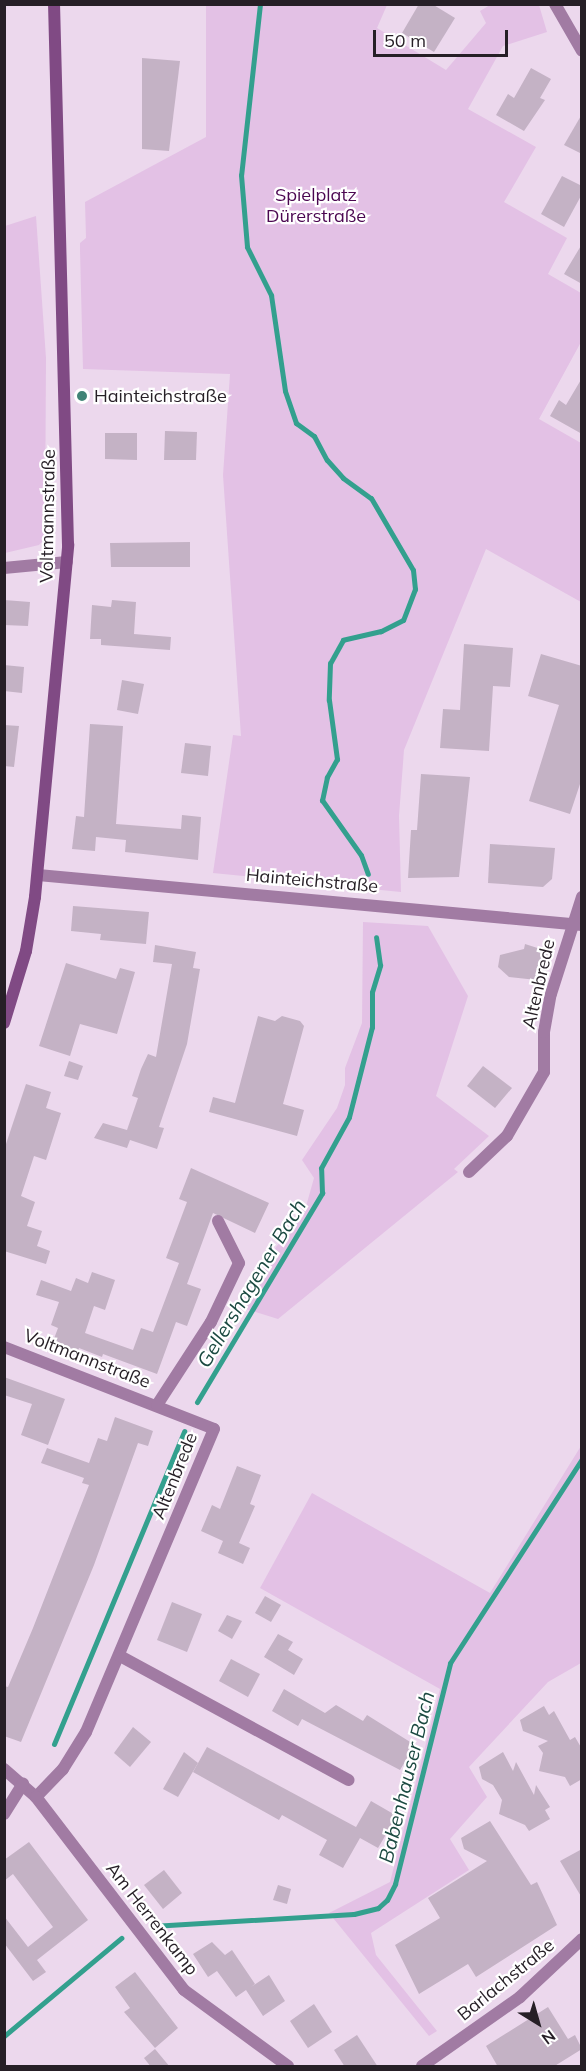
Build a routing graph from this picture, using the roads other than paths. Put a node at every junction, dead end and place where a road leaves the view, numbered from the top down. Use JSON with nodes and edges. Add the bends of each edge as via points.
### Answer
{"nodes":[{"id":1,"x":54,"y":4,"type":"edge"},
{"id":2,"x":555,"y":4,"type":"edge"},
{"id":3,"x":582,"y":51,"type":"edge"},
{"id":4,"x":67,"y":562,"type":"junction"},
{"id":5,"x":4,"y":568,"type":"edge"},
{"id":6,"x":38,"y":875,"type":"junction"},
{"id":7,"x":582,"y":897,"type":"edge"},
{"id":8,"x":578,"y":923,"type":"edge"},
{"id":9,"x":4,"y":1023,"type":"edge"},
{"id":10,"x":469,"y":1172,"type":"dead end"},
{"id":11,"x":218,"y":1221,"type":"dead end"},
{"id":12,"x":4,"y":1347,"type":"edge"},
{"id":13,"x":157,"y":1405,"type":"junction"},
{"id":14,"x":120,"y":1656,"type":"junction"},
{"id":15,"x":4,"y":1769,"type":"edge"},
{"id":16,"x":348,"y":1780,"type":"dead end"},
{"id":17,"x":23,"y":1783,"type":"junction"},
{"id":18,"x":36,"y":1797,"type":"junction"},
{"id":19,"x":4,"y":1814,"type":"edge"},
{"id":20,"x":582,"y":1939,"type":"edge"},
{"id":21,"x":273,"y":2056,"type":"junction"},
{"id":22,"x":263,"y":2067,"type":"edge"},
{"id":23,"x":288,"y":2067,"type":"edge"},
{"id":24,"x":422,"y":2067,"type":"edge"}],
"edges":[{"from":1,"to":4,"type":"street","name":"Voltmannstraße","via":[[58,233],[68,457]]},
{"from":2,"to":3,"type":"street"},
{"from":4,"to":5,"type":"street"},
{"from":4,"to":6,"type":"street","name":"Voltmannstraße"},
{"from":6,"to":8,"type":"street","name":"Hainteichstraße"},
{"from":6,"to":9,"type":"street","name":"Voltmannstraße","via":[[27,943]]},
{"from":7,"to":8,"type":"street","name":"Altenbrede"},
{"from":8,"to":10,"type":"street","name":"Altenbrede","via":[[551,994],[544,1032],[544,1072],[507,1136]]},
{"from":11,"to":13,"type":"street","via":[[239,1263],[211,1322]]},
{"from":12,"to":13,"type":"street","name":"Voltmannstraße"},
{"from":13,"to":14,"type":"street","name":"Altenbrede","via":[[214,1429]]},
{"from":14,"to":16,"type":"street"},
{"from":14,"to":18,"type":"street","name":"Altenbrede","via":[[81,1741],[63,1769]]},
{"from":15,"to":17,"type":"street","name":"Am Herrenkamp"},
{"from":17,"to":18,"type":"street","name":"Am Herrenkamp"},
{"from":17,"to":19,"type":"street"},
{"from":18,"to":21,"type":"street","name":"Am Herrenkamp","via":[[172,1977],[209,2011]]},
{"from":20,"to":24,"type":"street","name":"Barlachstraße","via":[[520,1996]]},
{"from":21,"to":22,"type":"street"},
{"from":21,"to":23,"type":"street","name":"Am Herrenkamp"}]}
